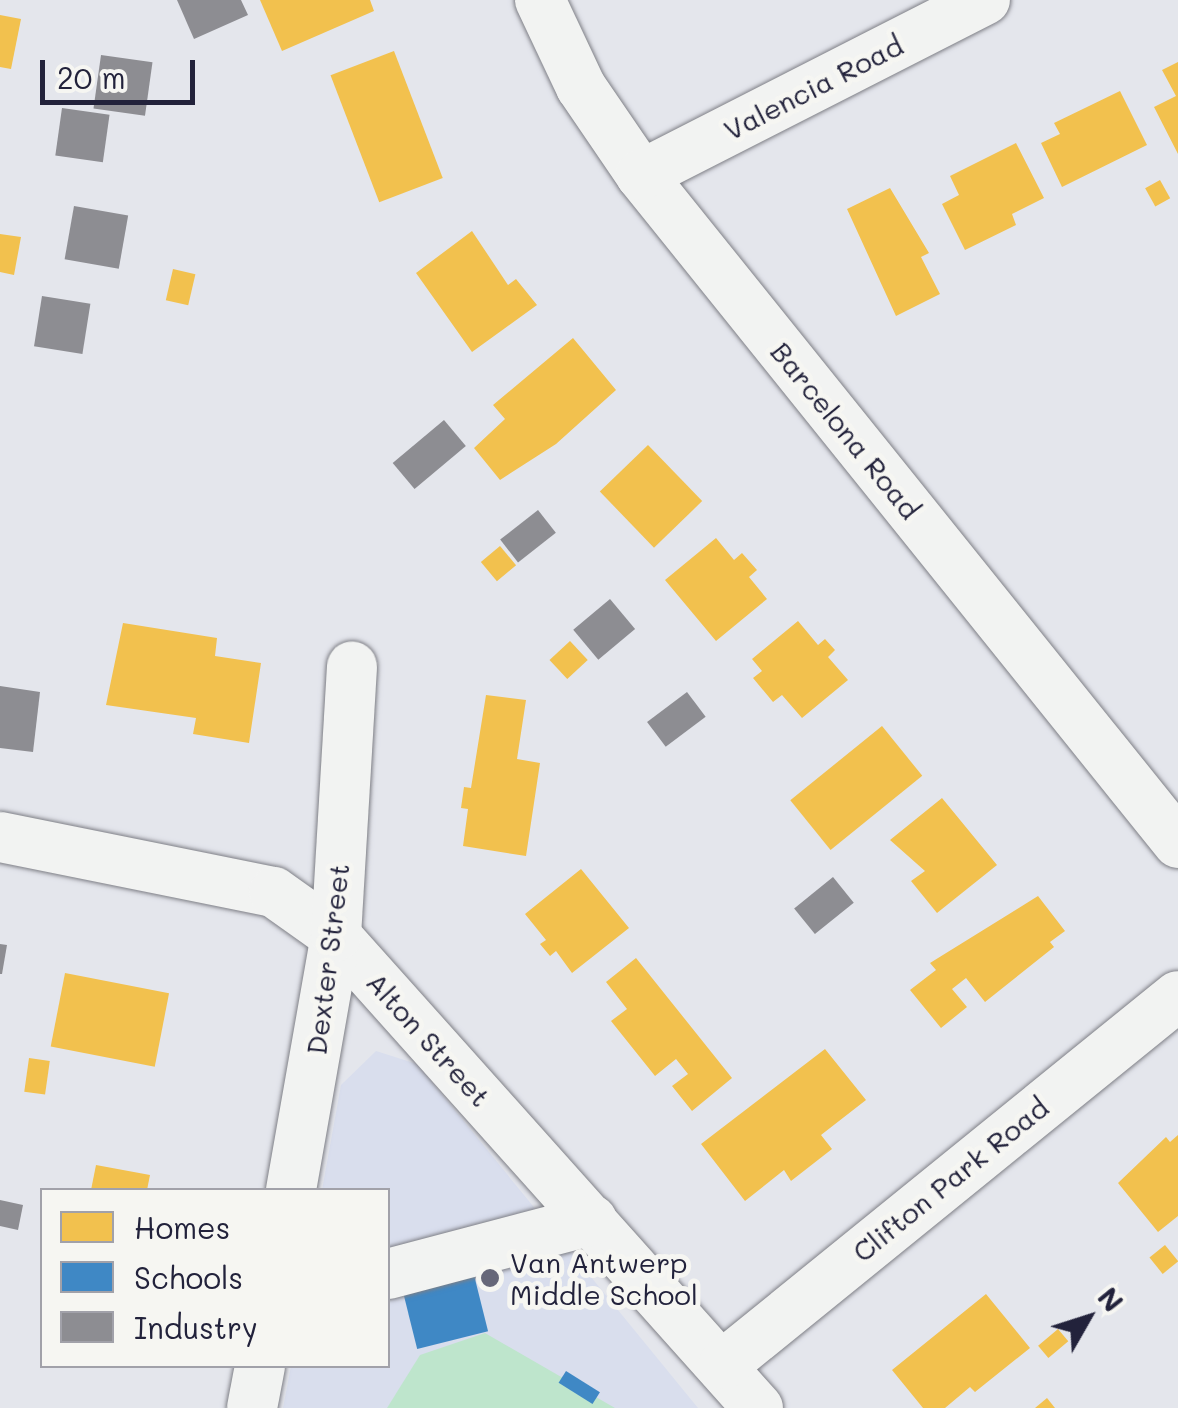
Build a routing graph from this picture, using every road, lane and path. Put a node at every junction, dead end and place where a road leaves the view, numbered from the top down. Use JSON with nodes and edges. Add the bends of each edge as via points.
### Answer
{"nodes":[{"id":1,"x":540,"y":0,"type":"edge"},
{"id":2,"x":985,"y":0,"type":"edge"},
{"id":3,"x":642,"y":175,"type":"junction"},
{"id":4,"x":352,"y":666,"type":"dead end"},
{"id":5,"x":0,"y":836,"type":"edge"},
{"id":6,"x":1178,"y":843,"type":"edge"},
{"id":7,"x":336,"y":936,"type":"junction"},
{"id":8,"x":1178,"y":996,"type":"edge"},
{"id":9,"x":291,"y":1188,"type":"edge"},
{"id":10,"x":592,"y":1220,"type":"junction"},
{"id":11,"x":390,"y":1273,"type":"edge"},
{"id":12,"x":724,"y":1364,"type":"junction"},
{"id":13,"x":260,"y":1368,"type":"edge"},
{"id":14,"x":252,"y":1408,"type":"edge"},
{"id":15,"x":758,"y":1408,"type":"edge"}],
"edges":[{"from":1,"to":3,"type":"street","name":"Barcelona Road","via":[[582,87]]},
{"from":2,"to":3,"type":"street","name":"Valencia Road"},
{"from":3,"to":6,"type":"street","name":"Barcelona Road"},
{"from":4,"to":7,"type":"street","name":"Dexter Street"},
{"from":5,"to":7,"type":"street","name":"Alton Street","via":[[274,892]]},
{"from":7,"to":9,"type":"street","name":"Dexter Street"},
{"from":7,"to":10,"type":"street","name":"Alton Street"},
{"from":8,"to":12,"type":"street","name":"Clifton Park Road"},
{"from":10,"to":11,"type":"street"},
{"from":10,"to":12,"type":"street","name":"Alton Street"},
{"from":12,"to":15,"type":"street","name":"Alton Street"},
{"from":13,"to":14,"type":"street"}]}
